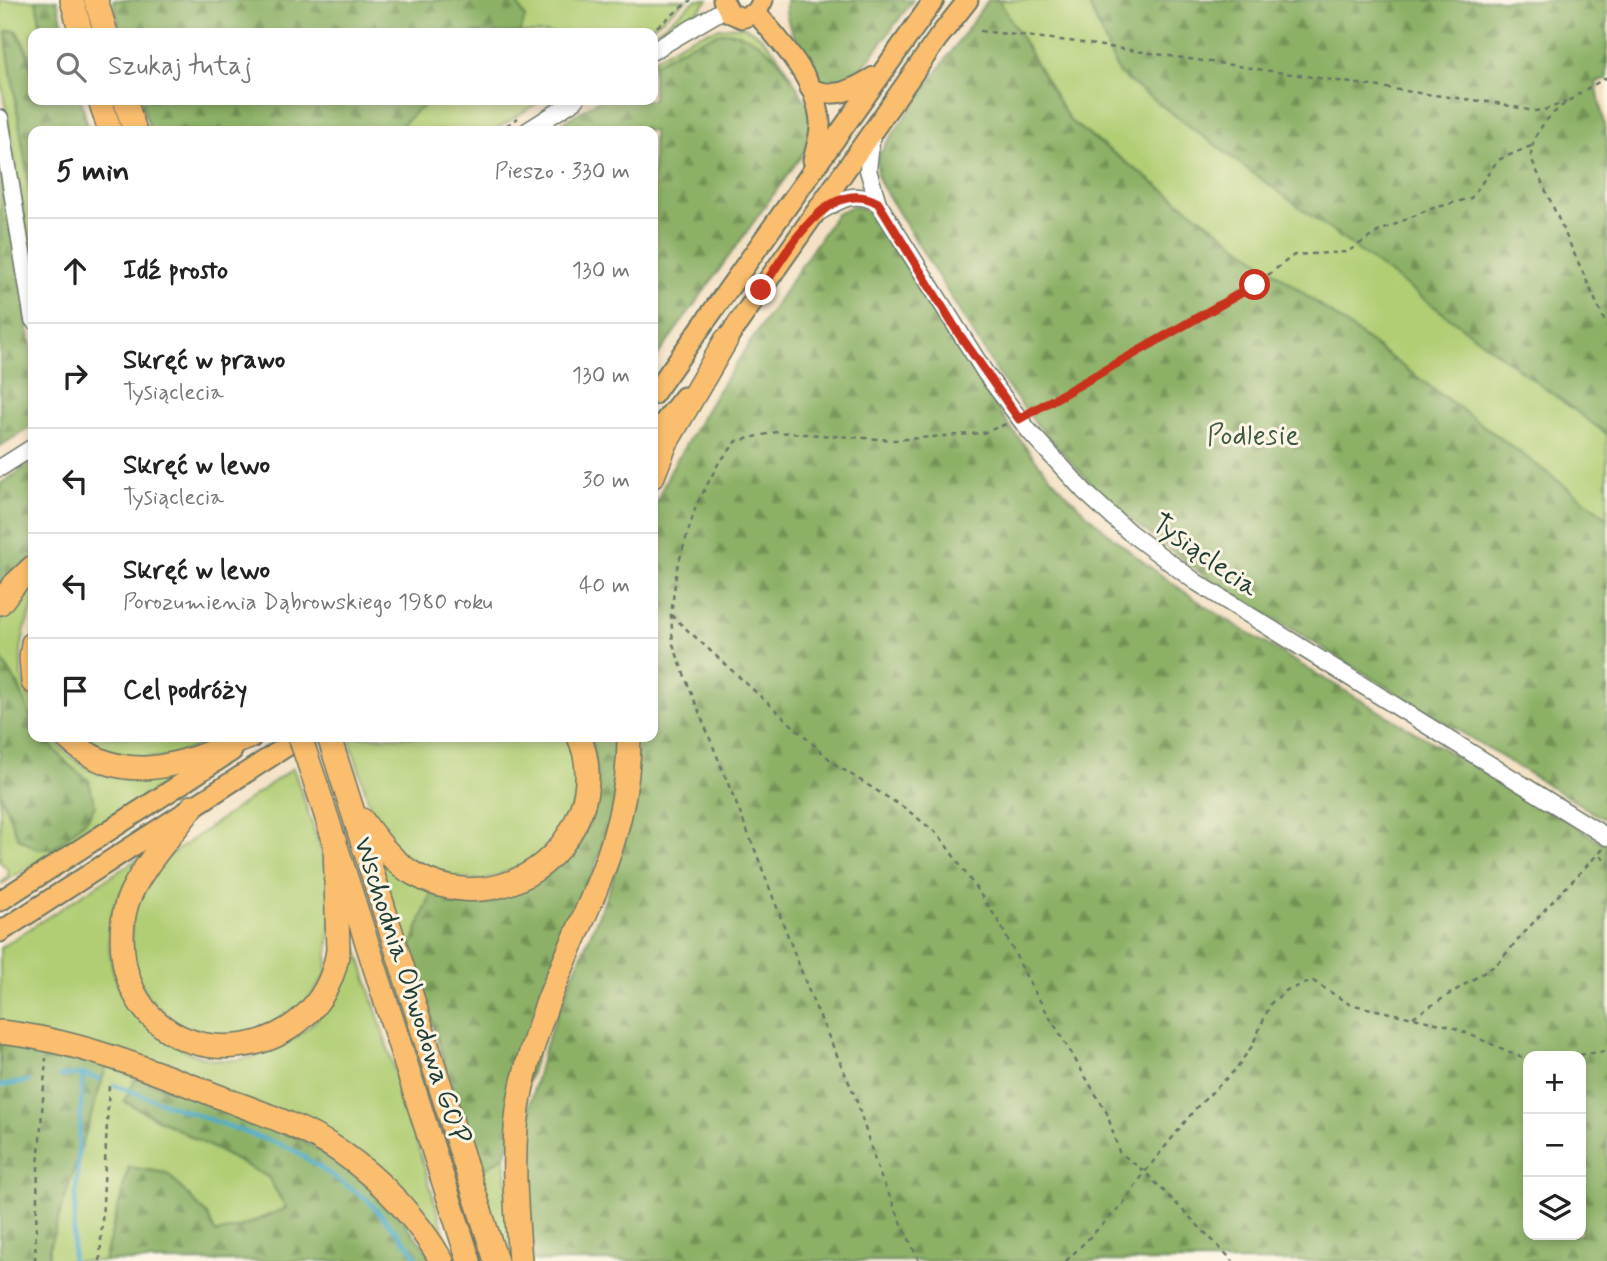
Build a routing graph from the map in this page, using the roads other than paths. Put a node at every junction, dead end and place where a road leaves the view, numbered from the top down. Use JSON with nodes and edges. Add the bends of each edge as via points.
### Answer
{"nodes":[{"id":1,"x":72,"y":0,"type":"edge"},
{"id":2,"x":96,"y":0,"type":"edge"},
{"id":3,"x":934,"y":0,"type":"edge"},
{"id":4,"x":968,"y":0,"type":"edge"},
{"id":5,"x":725,"y":4,"type":"edge"},
{"id":6,"x":760,"y":7,"type":"edge"},
{"id":7,"x":80,"y":28,"type":"edge"},
{"id":8,"x":104,"y":28,"type":"edge"},
{"id":9,"x":658,"y":48,"type":"edge"},
{"id":10,"x":879,"y":74,"type":"junction"},
{"id":11,"x":810,"y":88,"type":"junction"},
{"id":12,"x":102,"y":105,"type":"edge"},
{"id":13,"x":127,"y":105,"type":"edge"},
{"id":14,"x":568,"y":105,"type":"edge"},
{"id":15,"x":0,"y":118,"type":"edge"},
{"id":16,"x":108,"y":126,"type":"edge"},
{"id":17,"x":133,"y":126,"type":"edge"},
{"id":18,"x":535,"y":126,"type":"edge"},
{"id":19,"x":872,"y":134,"type":"junction"},
{"id":20,"x":811,"y":172,"type":"junction"},
{"id":21,"x":878,"y":203,"type":"junction"},
{"id":22,"x":815,"y":215,"type":"junction"},
{"id":23,"x":28,"y":289,"type":"edge"},
{"id":24,"x":726,"y":340,"type":"junction"},
{"id":25,"x":658,"y":388,"type":"edge"},
{"id":26,"x":658,"y":429,"type":"edge"},
{"id":27,"x":28,"y":450,"type":"edge"},
{"id":28,"x":658,"y":463,"type":"edge"},
{"id":29,"x":0,"y":468,"type":"edge"},
{"id":30,"x":28,"y":572,"type":"edge"},
{"id":31,"x":0,"y":603,"type":"edge"},
{"id":32,"x":71,"y":742,"type":"edge"},
{"id":33,"x":238,"y":742,"type":"edge"},
{"id":34,"x":244,"y":742,"type":"edge"},
{"id":35,"x":292,"y":742,"type":"edge"},
{"id":36,"x":302,"y":742,"type":"edge"},
{"id":37,"x":331,"y":742,"type":"edge"},
{"id":38,"x":581,"y":742,"type":"edge"},
{"id":39,"x":629,"y":742,"type":"edge"},
{"id":40,"x":193,"y":806,"type":"junction"},
{"id":41,"x":352,"y":807,"type":"junction"},
{"id":42,"x":1607,"y":837,"type":"edge"},
{"id":43,"x":335,"y":844,"type":"junction"},
{"id":44,"x":0,"y":901,"type":"edge"},
{"id":45,"x":0,"y":932,"type":"edge"},
{"id":46,"x":0,"y":1032,"type":"edge"},
{"id":47,"x":442,"y":1261,"type":"edge"},
{"id":48,"x":469,"y":1261,"type":"edge"},
{"id":49,"x":496,"y":1261,"type":"edge"},
{"id":50,"x":520,"y":1261,"type":"edge"}],
"edges":[{"from":1,"to":7,"type":"highway"},
{"from":2,"to":8,"type":"highway"},
{"from":3,"to":10,"type":"main road"},
{"from":4,"to":19,"type":"main road"},
{"from":5,"to":6,"type":"main road","via":[[739,18]]},
{"from":5,"to":9,"type":"street"},
{"from":6,"to":11,"type":"main road"},
{"from":10,"to":11,"type":"main road","via":[[839,94]]},
{"from":10,"to":20,"type":"main road"},
{"from":11,"to":20,"type":"main road","via":[[820,121]]},
{"from":12,"to":16,"type":"highway"},
{"from":13,"to":17,"type":"highway"},
{"from":14,"to":18,"type":"street"},
{"from":15,"to":23,"type":"street"},
{"from":19,"to":21,"type":"street","name":"Tysiąclecia","via":[[868,170]]},
{"from":19,"to":22,"type":"main road"},
{"from":20,"to":25,"type":"main road"},
{"from":21,"to":22,"type":"street","via":[[850,196]]},
{"from":21,"to":42,"type":"street","name":"Tysiąclecia","via":[[959,334],[1019,419],[1105,511],[1196,582]]},
{"from":22,"to":24,"type":"main road"},
{"from":24,"to":26,"type":"main road"},
{"from":24,"to":28,"type":"highway"},
{"from":27,"to":29,"type":"street"},
{"from":30,"to":31,"type":"highway"},
{"from":32,"to":33,"type":"highway","via":[[98,760],[149,768],[171,766]]},
{"from":34,"to":44,"type":"main road"},
{"from":35,"to":40,"type":"main road"},
{"from":36,"to":43,"type":"highway","name":"Wschodnia Obwodowa GOP","bridge":true},
{"from":37,"to":41,"type":"highway","name":"Wschodnia Obwodowa GOP"},
{"from":38,"to":41,"type":"highway","via":[[587,784],[572,832],[545,863],[507,884],[455,888],[414,874],[381,845]]},
{"from":39,"to":50,"type":"highway","via":[[627,787],[618,829],[547,1005],[521,1091],[515,1199]]},
{"from":40,"to":43,"type":"highway","via":[[133,890],[123,917],[122,943],[126,972],[140,1000],[167,1030],[194,1043],[222,1048],[253,1045],[283,1032],[320,1000],[338,950]]},
{"from":40,"to":45,"type":"main road"},
{"from":41,"to":49,"type":"highway","name":"Wschodnia Obwodowa GOP"},
{"from":43,"to":48,"type":"highway","name":"Wschodnia Obwodowa GOP"},
{"from":46,"to":47,"type":"highway","via":[[87,1050],[189,1085],[318,1138],[397,1199]]}]}
